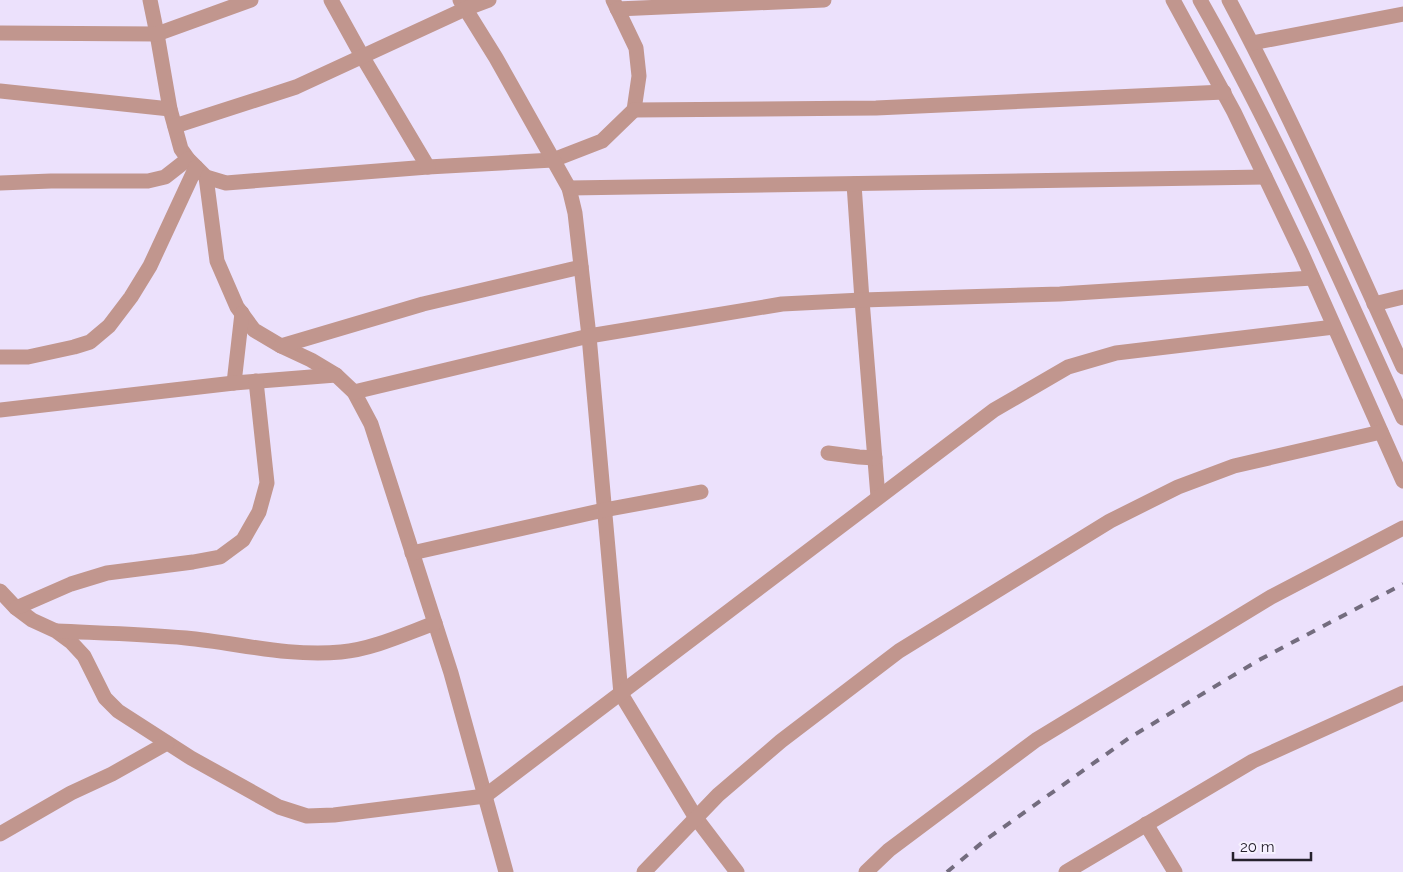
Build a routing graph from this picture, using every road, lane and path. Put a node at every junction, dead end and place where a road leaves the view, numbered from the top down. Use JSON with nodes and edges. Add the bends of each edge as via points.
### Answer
{"nodes":[{"id":1,"x":150,"y":0,"type":"edge"},
{"id":2,"x":251,"y":0,"type":"edge"},
{"id":3,"x":331,"y":0,"type":"edge"},
{"id":4,"x":489,"y":0,"type":"edge"},
{"id":5,"x":824,"y":0,"type":"edge"},
{"id":6,"x":1173,"y":0,"type":"edge"},
{"id":7,"x":1200,"y":0,"type":"edge"},
{"id":8,"x":1229,"y":0,"type":"edge"},
{"id":9,"x":463,"y":5,"type":"edge"},
{"id":10,"x":615,"y":5,"type":"edge"},
{"id":11,"x":1403,"y":14,"type":"edge"},
{"id":12,"x":0,"y":33,"type":"edge"},
{"id":13,"x":157,"y":34,"type":"junction"},
{"id":14,"x":1252,"y":43,"type":"junction"},
{"id":15,"x":362,"y":56,"type":"junction"},
{"id":16,"x":0,"y":91,"type":"edge"},
{"id":17,"x":1224,"y":92,"type":"junction"},
{"id":18,"x":170,"y":109,"type":"junction"},
{"id":19,"x":634,"y":110,"type":"junction"},
{"id":20,"x":175,"y":126,"type":"junction"},
{"id":21,"x":553,"y":160,"type":"junction"},
{"id":22,"x":428,"y":167,"type":"junction"},
{"id":23,"x":197,"y":168,"type":"junction"},
{"id":24,"x":1265,"y":177,"type":"junction"},
{"id":25,"x":0,"y":183,"type":"edge"},
{"id":26,"x":854,"y":184,"type":"junction"},
{"id":27,"x":569,"y":188,"type":"junction"},
{"id":28,"x":581,"y":267,"type":"junction"},
{"id":29,"x":1312,"y":278,"type":"junction"},
{"id":30,"x":1403,"y":297,"type":"edge"},
{"id":31,"x":862,"y":300,"type":"junction"},
{"id":32,"x":1374,"y":304,"type":"junction"},
{"id":33,"x":242,"y":313,"type":"junction"},
{"id":34,"x":1334,"y":327,"type":"junction"},
{"id":35,"x":589,"y":336,"type":"junction"},
{"id":36,"x":281,"y":346,"type":"junction"},
{"id":37,"x":0,"y":357,"type":"edge"},
{"id":38,"x":1403,"y":367,"type":"edge"},
{"id":39,"x":336,"y":375,"type":"junction"},
{"id":40,"x":256,"y":381,"type":"junction"},
{"id":41,"x":234,"y":383,"type":"junction"},
{"id":42,"x":354,"y":392,"type":"junction"},
{"id":43,"x":0,"y":410,"type":"edge"},
{"id":44,"x":1403,"y":418,"type":"edge"},
{"id":45,"x":1381,"y":432,"type":"junction"},
{"id":46,"x":828,"y":452,"type":"dead end"},
{"id":47,"x":875,"y":458,"type":"junction"},
{"id":48,"x":1403,"y":481,"type":"edge"},
{"id":49,"x":701,"y":492,"type":"dead end"},
{"id":50,"x":878,"y":497,"type":"junction"},
{"id":51,"x":604,"y":510,"type":"junction"},
{"id":52,"x":1403,"y":528,"type":"edge"},
{"id":53,"x":412,"y":553,"type":"junction"},
{"id":54,"x":0,"y":591,"type":"edge"},
{"id":55,"x":16,"y":608,"type":"junction"},
{"id":56,"x":435,"y":623,"type":"junction"},
{"id":57,"x":56,"y":631,"type":"junction"},
{"id":58,"x":1403,"y":693,"type":"edge"},
{"id":59,"x":621,"y":694,"type":"junction"},
{"id":60,"x":167,"y":743,"type":"junction"},
{"id":61,"x":485,"y":796,"type":"junction"},
{"id":62,"x":696,"y":818,"type":"junction"},
{"id":63,"x":1146,"y":824,"type":"junction"},
{"id":64,"x":0,"y":834,"type":"edge"},
{"id":65,"x":506,"y":872,"type":"edge"},
{"id":66,"x":644,"y":872,"type":"edge"},
{"id":67,"x":737,"y":872,"type":"edge"},
{"id":68,"x":866,"y":872,"type":"edge"},
{"id":69,"x":1066,"y":872,"type":"edge"},
{"id":70,"x":1175,"y":872,"type":"edge"}],
"edges":[{"from":1,"to":13,"type":"street"},
{"from":2,"to":13,"type":"street"},
{"from":3,"to":15,"type":"street"},
{"from":4,"to":9,"type":"street"},
{"from":5,"to":10,"type":"street"},
{"from":6,"to":17,"type":"street"},
{"from":7,"to":44,"type":"street","via":[[1281,154]]},
{"from":8,"to":14,"type":"street"},
{"from":9,"to":15,"type":"street"},
{"from":9,"to":21,"type":"street"},
{"from":10,"to":19,"type":"street","via":[[636,48],[639,76]]},
{"from":11,"to":14,"type":"street"},
{"from":12,"to":13,"type":"street"},
{"from":13,"to":18,"type":"street"},
{"from":14,"to":32,"type":"street","via":[[1314,169]]},
{"from":15,"to":20,"type":"street","via":[[296,87]]},
{"from":15,"to":22,"type":"street"},
{"from":16,"to":18,"type":"street"},
{"from":17,"to":19,"type":"street","via":[[876,108]]},
{"from":17,"to":24,"type":"street"},
{"from":18,"to":20,"type":"street"},
{"from":19,"to":21,"type":"street","via":[[602,141]]},
{"from":20,"to":23,"type":"street","via":[[181,149]]},
{"from":21,"to":22,"type":"street"},
{"from":21,"to":27,"type":"street"},
{"from":22,"to":23,"type":"street","via":[[226,183]]},
{"from":23,"to":25,"type":"street","via":[[148,181]]},
{"from":23,"to":33,"type":"street","via":[[217,261]]},
{"from":23,"to":37,"type":"street","via":[[150,266],[109,326],[90,342],[74,347],[28,357]]},
{"from":24,"to":26,"type":"street"},
{"from":24,"to":29,"type":"street"},
{"from":26,"to":27,"type":"street"},
{"from":26,"to":31,"type":"street"},
{"from":27,"to":28,"type":"street"},
{"from":28,"to":35,"type":"street"},
{"from":28,"to":36,"type":"street","via":[[424,304]]},
{"from":29,"to":31,"type":"street","via":[[1060,294]]},
{"from":29,"to":34,"type":"street"},
{"from":30,"to":32,"type":"street"},
{"from":31,"to":35,"type":"street","via":[[782,304]]},
{"from":31,"to":47,"type":"street"},
{"from":32,"to":38,"type":"street"},
{"from":33,"to":36,"type":"street","via":[[254,330]]},
{"from":33,"to":41,"type":"street"},
{"from":34,"to":45,"type":"street"},
{"from":34,"to":50,"type":"street","via":[[1116,352],[1068,367],[994,410]]},
{"from":35,"to":42,"type":"street"},
{"from":35,"to":51,"type":"street"},
{"from":36,"to":39,"type":"street"},
{"from":39,"to":40,"type":"street"},
{"from":39,"to":42,"type":"street"},
{"from":40,"to":41,"type":"street"},
{"from":40,"to":55,"type":"street","via":[[268,484],[259,512],[243,540],[220,557],[107,573],[71,584]]},
{"from":41,"to":43,"type":"street"},
{"from":42,"to":53,"type":"street","via":[[371,424]]},
{"from":45,"to":48,"type":"street"},
{"from":45,"to":62,"type":"street","via":[[1234,466],[1178,487],[1110,521],[899,651],[780,741],[718,794]]},
{"from":46,"to":47,"type":"street"},
{"from":47,"to":50,"type":"street"},
{"from":49,"to":51,"type":"street"},
{"from":50,"to":59,"type":"street"},
{"from":51,"to":53,"type":"street"},
{"from":51,"to":59,"type":"street"},
{"from":52,"to":68,"type":"street","via":[[1271,597],[1036,740],[890,850]]},
{"from":53,"to":56,"type":"street"},
{"from":54,"to":55,"type":"street"},
{"from":55,"to":57,"type":"street"},
{"from":56,"to":57,"type":"street","via":[[374,645],[316,654],[187,638]]},
{"from":56,"to":61,"type":"street"},
{"from":57,"to":60,"type":"street","via":[[84,656],[105,698],[118,711]]},
{"from":58,"to":63,"type":"street","via":[[1253,761]]},
{"from":59,"to":61,"type":"street"},
{"from":59,"to":62,"type":"street"},
{"from":60,"to":61,"type":"street","via":[[279,807],[307,816]]},
{"from":60,"to":64,"type":"street"},
{"from":61,"to":65,"type":"street"},
{"from":62,"to":66,"type":"street"},
{"from":62,"to":67,"type":"street"},
{"from":63,"to":69,"type":"street"},
{"from":63,"to":70,"type":"street"}]}
